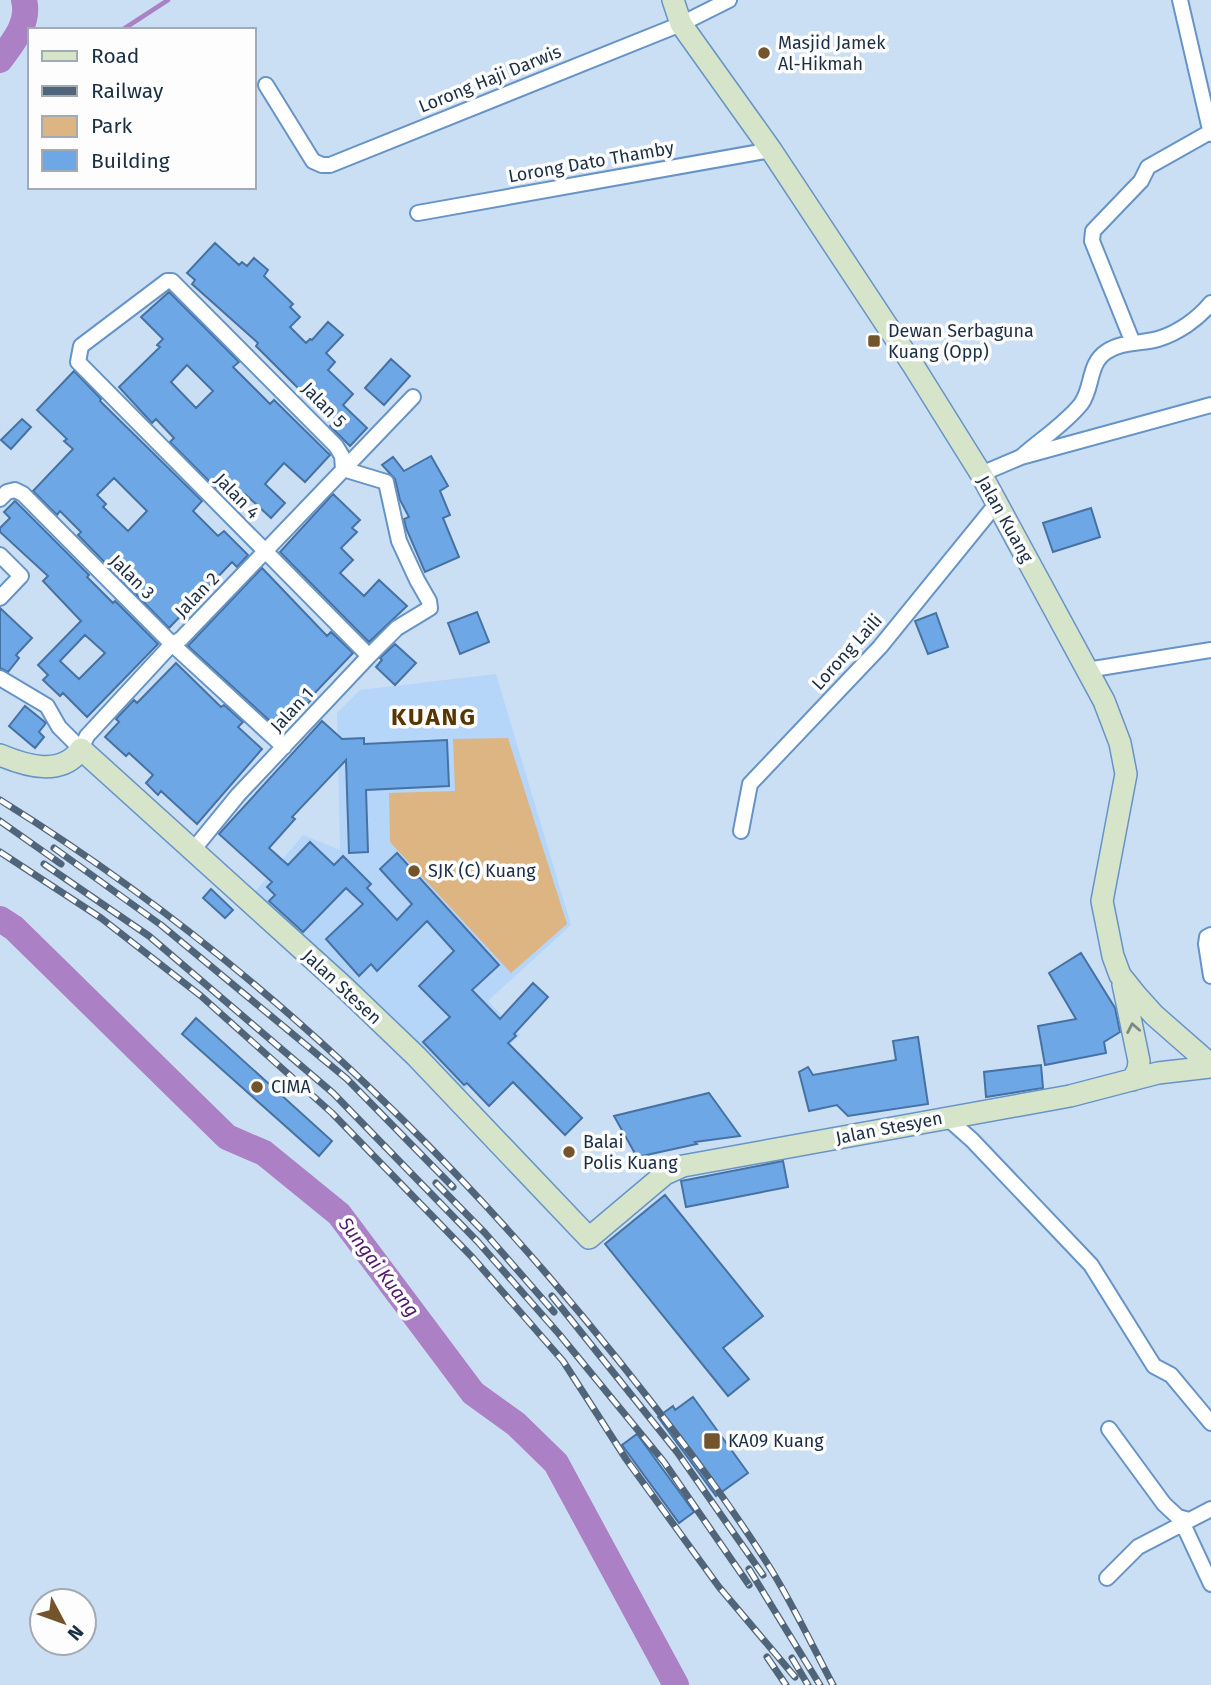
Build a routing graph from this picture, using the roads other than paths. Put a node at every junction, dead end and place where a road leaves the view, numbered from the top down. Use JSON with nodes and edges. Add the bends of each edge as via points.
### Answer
{"nodes":[{"id":1,"x":673,"y":0,"type":"edge"},
{"id":2,"x":729,"y":0,"type":"edge"},
{"id":3,"x":1180,"y":0,"type":"edge"},
{"id":4,"x":681,"y":24,"type":"junction"},
{"id":5,"x":267,"y":85,"type":"dead end"},
{"id":6,"x":1211,"y":133,"type":"edge"},
{"id":7,"x":771,"y":150,"type":"junction"},
{"id":8,"x":418,"y":213,"type":"dead end"},
{"id":9,"x":167,"y":281,"type":"joint"},
{"id":10,"x":1211,"y":303,"type":"edge"},
{"id":11,"x":1133,"y":343,"type":"junction"},
{"id":12,"x":413,"y":397,"type":"dead end"},
{"id":13,"x":1211,"y":405,"type":"edge"},
{"id":14,"x":1021,"y":457,"type":"junction"},
{"id":15,"x":343,"y":470,"type":"junction"},
{"id":16,"x":981,"y":474,"type":"junction"},
{"id":17,"x":0,"y":499,"type":"edge"},
{"id":18,"x":997,"y":503,"type":"junction"},
{"id":19,"x":264,"y":552,"type":"junction"},
{"id":20,"x":0,"y":555,"type":"edge"},
{"id":21,"x":0,"y":598,"type":"edge"},
{"id":22,"x":172,"y":645,"type":"junction"},
{"id":23,"x":1211,"y":650,"type":"edge"},
{"id":24,"x":369,"y":656,"type":"junction"},
{"id":25,"x":1087,"y":670,"type":"junction"},
{"id":26,"x":0,"y":678,"type":"edge"},
{"id":27,"x":284,"y":747,"type":"junction"},
{"id":28,"x":81,"y":749,"type":"junction"},
{"id":29,"x":0,"y":755,"type":"edge"},
{"id":30,"x":741,"y":831,"type":"dead end"},
{"id":31,"x":193,"y":850,"type":"junction"},
{"id":32,"x":1209,"y":936,"type":"edge"},
{"id":33,"x":1120,"y":975,"type":"junction"},
{"id":34,"x":1211,"y":976,"type":"edge"},
{"id":35,"x":1154,"y":1015,"type":"junction"},
{"id":36,"x":1211,"y":1066,"type":"edge"},
{"id":37,"x":1158,"y":1073,"type":"junction"},
{"id":38,"x":1132,"y":1080,"type":"junction"},
{"id":39,"x":946,"y":1117,"type":"junction"},
{"id":40,"x":589,"y":1238,"type":"joint"},
{"id":41,"x":1211,"y":1423,"type":"edge"},
{"id":42,"x":1109,"y":1429,"type":"dead end"},
{"id":43,"x":1211,"y":1509,"type":"edge"},
{"id":44,"x":1186,"y":1522,"type":"junction"},
{"id":45,"x":1107,"y":1578,"type":"dead end"},
{"id":46,"x":1211,"y":1584,"type":"edge"}],
"edges":[{"from":1,"to":4,"type":"main road","name":"Jalan Kuang"},
{"from":2,"to":4,"type":"street","name":"Lorong Haji Darwis"},
{"from":3,"to":6,"type":"street"},
{"from":4,"to":5,"type":"street","name":"Lorong Haji Darwis","via":[[330,165],[313,161]]},
{"from":4,"to":7,"type":"main road","name":"Jalan Kuang"},
{"from":6,"to":11,"type":"street","via":[[1148,167],[1093,231],[1092,241]]},
{"from":7,"to":8,"type":"street","name":"Lorong Dato Thamby"},
{"from":7,"to":16,"type":"main road","name":"Jalan Kuang"},
{"from":9,"to":15,"type":"street","name":"Jalan 5","via":[[177,283],[337,446]]},
{"from":9,"to":19,"type":"street","name":"Jalan 4","via":[[81,346],[78,362]]},
{"from":10,"to":11,"type":"street","via":[[1182,328]]},
{"from":11,"to":14,"type":"street","via":[[1119,345],[1095,363],[1083,402]]},
{"from":12,"to":15,"type":"street","name":"Jalan 2"},
{"from":13,"to":14,"type":"street"},
{"from":14,"to":16,"type":"street"},
{"from":15,"to":19,"type":"street","name":"Jalan 2"},
{"from":15,"to":24,"type":"street","name":"Jalan 1","via":[[386,482],[399,541],[430,608],[397,628]]},
{"from":16,"to":18,"type":"main road","name":"Jalan Kuang"},
{"from":17,"to":22,"type":"street","name":"Jalan 3","via":[[15,490],[23,494]]},
{"from":18,"to":25,"type":"main road","name":"Jalan Kuang"},
{"from":18,"to":30,"type":"street","name":"Lorong Laili","via":[[880,647],[750,785]]},
{"from":19,"to":22,"type":"street","name":"Jalan 2"},
{"from":19,"to":24,"type":"street","name":"Jalan 4"},
{"from":20,"to":21,"type":"street","via":[[21,576]]},
{"from":22,"to":27,"type":"street","name":"Jalan 3"},
{"from":22,"to":28,"type":"street","name":"Jalan 2","via":[[87,736]]},
{"from":23,"to":25,"type":"street"},
{"from":24,"to":27,"type":"street","name":"Jalan 1"},
{"from":25,"to":33,"type":"main road","name":"Jalan Kuang","via":[[1114,724],[1126,774],[1102,901]]},
{"from":26,"to":28,"type":"street","via":[[47,706],[59,727]]},
{"from":27,"to":31,"type":"street","name":"Jalan 1"},
{"from":28,"to":29,"type":"main road","via":[[71,761],[58,766],[36,767]]},
{"from":28,"to":31,"type":"main road","name":"Jalan Stesen"},
{"from":31,"to":40,"type":"main road","name":"Jalan Stesen","via":[[416,1056]]},
{"from":32,"to":34,"type":"street"},
{"from":33,"to":35,"type":"main road","name":"Jalan Kuang"},
{"from":38,"to":33,"type":"main road","one_way":true,"via":[[1139,1061]]},
{"from":35,"to":36,"type":"main road","name":"Jalan Kuang"},
{"from":35,"to":37,"type":"main road","via":[[1173,1048],[1171,1059]]},
{"from":36,"to":37,"type":"main road","name":"Jalan Stesyen"},
{"from":37,"to":38,"type":"main road","name":"Jalan Stesyen"},
{"from":38,"to":39,"type":"main road","name":"Jalan Stesyen","via":[[1070,1096]]},
{"from":39,"to":40,"type":"main road","name":"Jalan Stesyen","via":[[683,1166],[665,1174]]},
{"from":39,"to":41,"type":"street","via":[[1091,1265],[1154,1366],[1171,1375]]},
{"from":42,"to":44,"type":"street","via":[[1164,1504]]},
{"from":43,"to":44,"type":"street"},
{"from":44,"to":45,"type":"street","via":[[1138,1547]]},
{"from":44,"to":46,"type":"street"}]}
